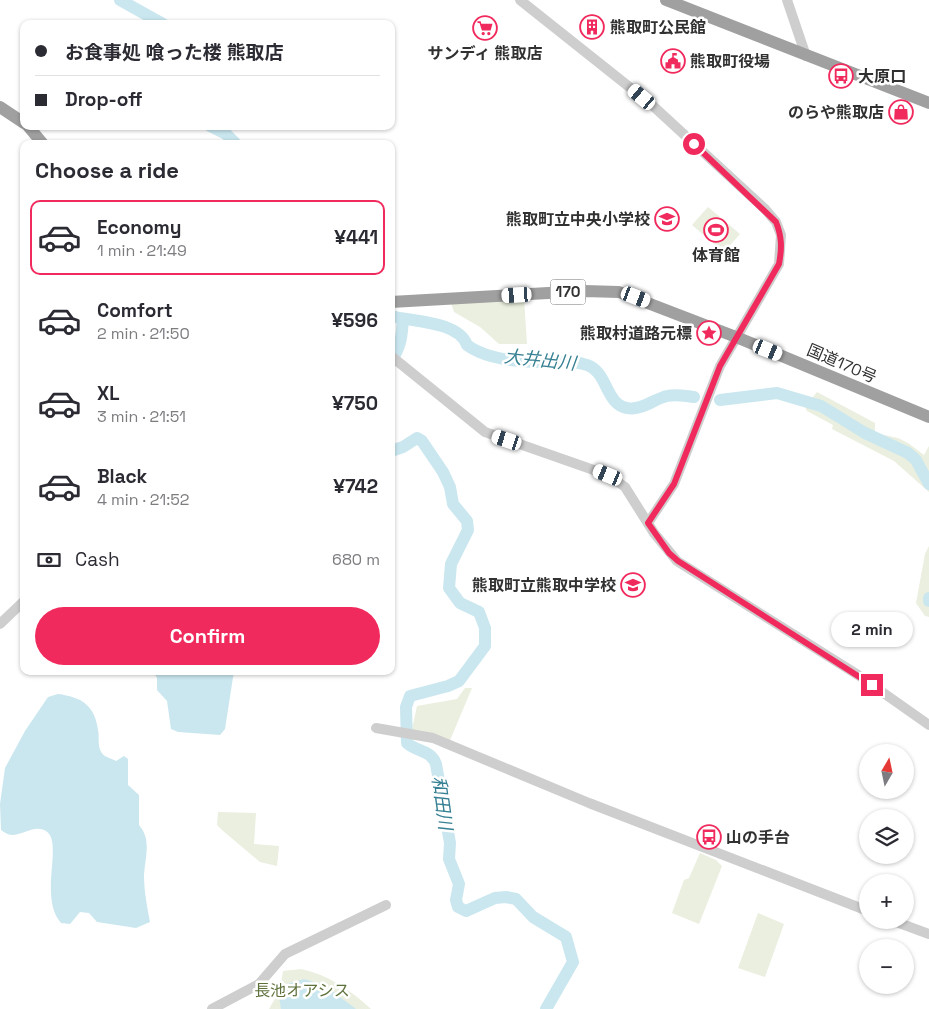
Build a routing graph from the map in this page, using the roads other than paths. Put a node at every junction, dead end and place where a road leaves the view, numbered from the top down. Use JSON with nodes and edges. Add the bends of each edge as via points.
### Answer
{"nodes":[{"id":1,"x":520,"y":0,"type":"edge"},
{"id":2,"x":666,"y":0,"type":"edge"},
{"id":3,"x":684,"y":0,"type":"edge"},
{"id":4,"x":787,"y":0,"type":"edge"},
{"id":5,"x":804,"y":51,"type":"junction"},
{"id":6,"x":929,"y":97,"type":"edge"},
{"id":7,"x":929,"y":103,"type":"edge"},
{"id":8,"x":0,"y":107,"type":"edge"},
{"id":9,"x":20,"y":120,"type":"edge"},
{"id":10,"x":31,"y":130,"type":"edge"},
{"id":11,"x":40,"y":140,"type":"edge"},
{"id":12,"x":395,"y":302,"type":"edge"},
{"id":13,"x":736,"y":337,"type":"junction"},
{"id":14,"x":395,"y":359,"type":"edge"},
{"id":15,"x":929,"y":418,"type":"edge"},
{"id":16,"x":648,"y":523,"type":"junction"},
{"id":17,"x":20,"y":605,"type":"edge"},
{"id":18,"x":0,"y":624,"type":"edge"},
{"id":19,"x":929,"y":725,"type":"edge"},
{"id":20,"x":376,"y":728,"type":"dead end"},
{"id":21,"x":386,"y":905,"type":"dead end"},
{"id":22,"x":859,"y":908,"type":"edge"},
{"id":23,"x":914,"y":928,"type":"edge"},
{"id":24,"x":929,"y":934,"type":"edge"},
{"id":25,"x":212,"y":1009,"type":"edge"}],
"edges":[{"from":1,"to":13,"type":"street","via":[[652,105],[776,222],[781,236],[779,264]]},
{"from":2,"to":5,"type":"highway"},
{"from":3,"to":5,"type":"highway"},
{"from":4,"to":5,"type":"street"},
{"from":5,"to":6,"type":"highway"},
{"from":5,"to":7,"type":"highway"},
{"from":8,"to":9,"type":"highway"},
{"from":10,"to":11,"type":"highway"},
{"from":12,"to":13,"type":"highway","name":"国道170号","number":"170","via":[[609,290],[636,297]]},
{"from":13,"to":15,"type":"highway","name":"国道170号","number":"170"},
{"from":13,"to":16,"type":"street","via":[[720,366],[674,484]]},
{"from":14,"to":16,"type":"street","via":[[485,432],[608,475],[625,487]]},
{"from":16,"to":19,"type":"street","via":[[678,561],[858,675]]},
{"from":17,"to":18,"type":"street"},
{"from":20,"to":22,"type":"street","via":[[433,738],[596,806]]},
{"from":21,"to":25,"type":"street","via":[[285,954],[259,984]]},
{"from":23,"to":24,"type":"street"}]}
